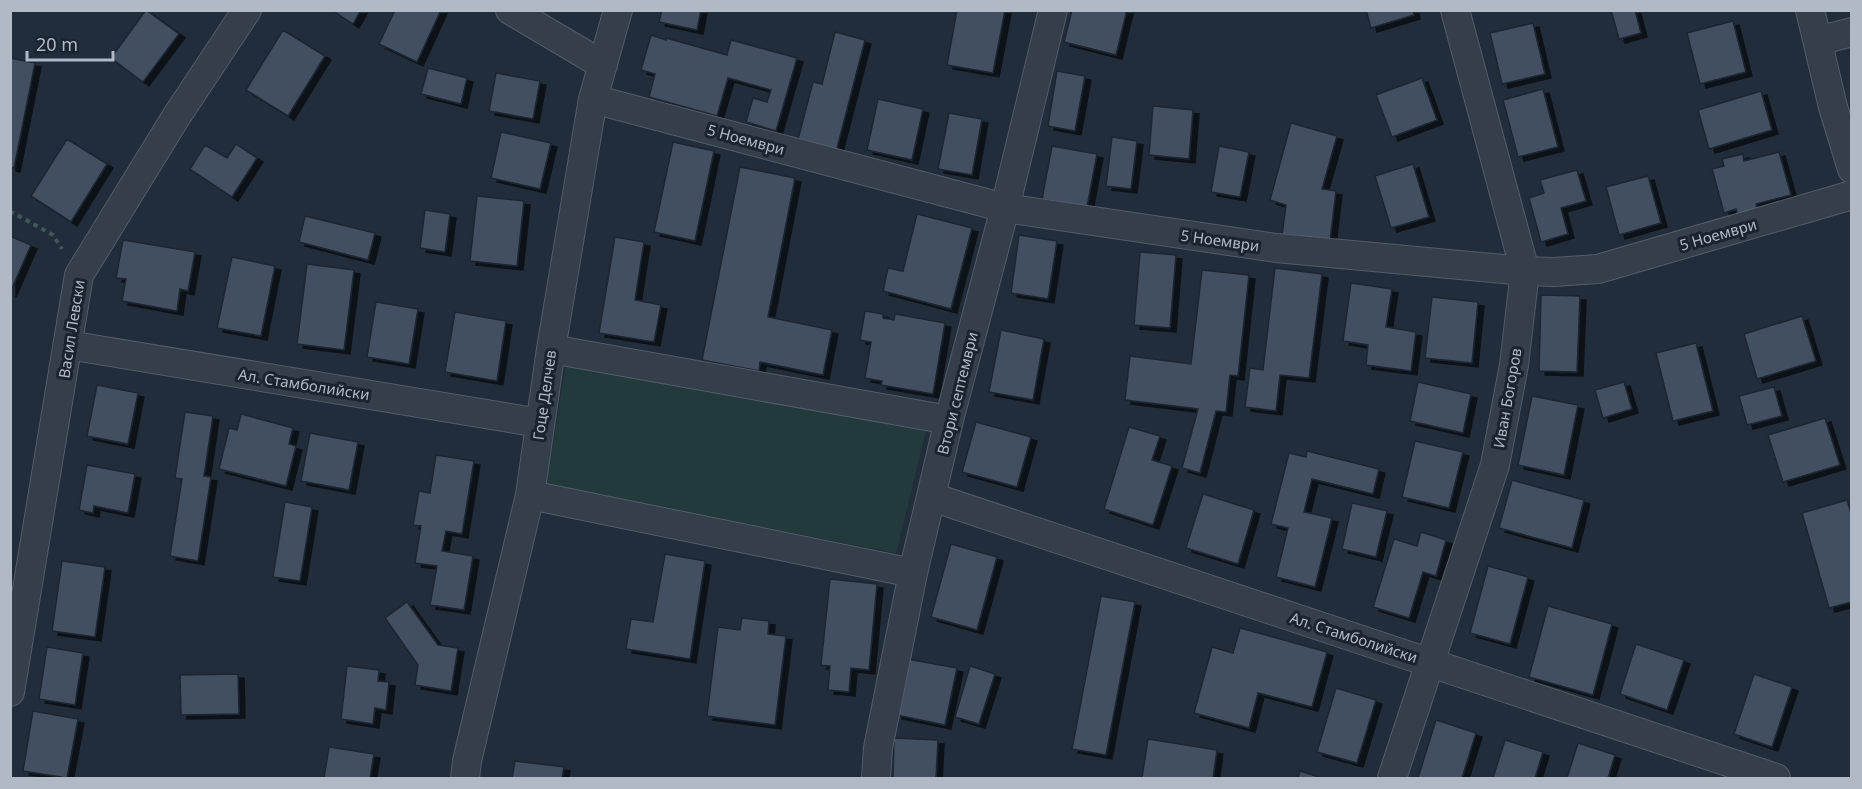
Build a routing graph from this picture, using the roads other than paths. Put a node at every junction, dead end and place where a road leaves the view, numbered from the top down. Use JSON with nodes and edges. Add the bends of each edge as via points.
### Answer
{"nodes":[{"id":1,"x":247,"y":10,"type":"edge"},
{"id":2,"x":510,"y":10,"type":"edge"},
{"id":3,"x":618,"y":10,"type":"edge"},
{"id":4,"x":1053,"y":10,"type":"edge"},
{"id":5,"x":1455,"y":10,"type":"edge"},
{"id":6,"x":1810,"y":10,"type":"edge"},
{"id":7,"x":1851,"y":33,"type":"edge"},
{"id":8,"x":1818,"y":41,"type":"junction"},
{"id":9,"x":603,"y":66,"type":"junction"},
{"id":10,"x":593,"y":99,"type":"junction"},
{"id":11,"x":1851,"y":169,"type":"edge"},
{"id":12,"x":1851,"y":195,"type":"edge"},
{"id":13,"x":1005,"y":208,"type":"junction"},
{"id":14,"x":1525,"y":271,"type":"junction"},
{"id":15,"x":68,"y":345,"type":"junction"},
{"id":16,"x":550,"y":349,"type":"junction"},
{"id":17,"x":949,"y":420,"type":"junction"},
{"id":18,"x":540,"y":423,"type":"junction"},
{"id":19,"x":530,"y":495,"type":"junction"},
{"id":20,"x":932,"y":497,"type":"junction"},
{"id":21,"x":913,"y":573,"type":"junction"},
{"id":22,"x":1430,"y":662,"type":"junction"},
{"id":23,"x":10,"y":692,"type":"edge"},
{"id":24,"x":465,"y":778,"type":"edge"},
{"id":25,"x":876,"y":778,"type":"edge"},
{"id":26,"x":1392,"y":778,"type":"edge"},
{"id":27,"x":1776,"y":778,"type":"edge"}],
"edges":[{"from":1,"to":15,"type":"street","name":"Васил Левски","via":[[79,275]]},
{"from":2,"to":9,"type":"street"},
{"from":3,"to":9,"type":"street","name":"Гоце Делчев"},
{"from":4,"to":13,"type":"street","name":"Втори септември"},
{"from":5,"to":14,"type":"street","name":"Иван Богоров"},
{"from":6,"to":8,"type":"street"},
{"from":7,"to":8,"type":"street"},
{"from":8,"to":11,"type":"street"},
{"from":9,"to":10,"type":"street","name":"Гоце Делчев"},
{"from":10,"to":13,"type":"street","name":"5 Ноември"},
{"from":10,"to":16,"type":"street","name":"Гоце Делчев"},
{"from":12,"to":14,"type":"street","name":"5 Ноември","via":[[1598,269]]},
{"from":13,"to":14,"type":"street","name":"5 Ноември","via":[[1276,248]]},
{"from":13,"to":17,"type":"street","name":"Втори септември"},
{"from":14,"to":22,"type":"street","name":"Иван Богоров","via":[[1514,365],[1496,465]]},
{"from":15,"to":18,"type":"street","name":"Ал. Стамболийски"},
{"from":15,"to":23,"type":"street","name":"Васил Левски"},
{"from":16,"to":17,"type":"street"},
{"from":16,"to":18,"type":"street","name":"Гоце Делчев"},
{"from":17,"to":20,"type":"street","name":"Втори септември"},
{"from":18,"to":19,"type":"street","name":"Гоце Делчев"},
{"from":19,"to":21,"type":"street"},
{"from":19,"to":24,"type":"street","name":"Гоце Делчев"},
{"from":20,"to":21,"type":"street","name":"Втори септември"},
{"from":20,"to":22,"type":"street","name":"Ал. Стамболийски"},
{"from":21,"to":25,"type":"street","name":"Втори септември","via":[[878,748]]},
{"from":22,"to":26,"type":"street","name":"Иван Богоров"},
{"from":22,"to":27,"type":"street","name":"Ал. Стамболийски"}]}
